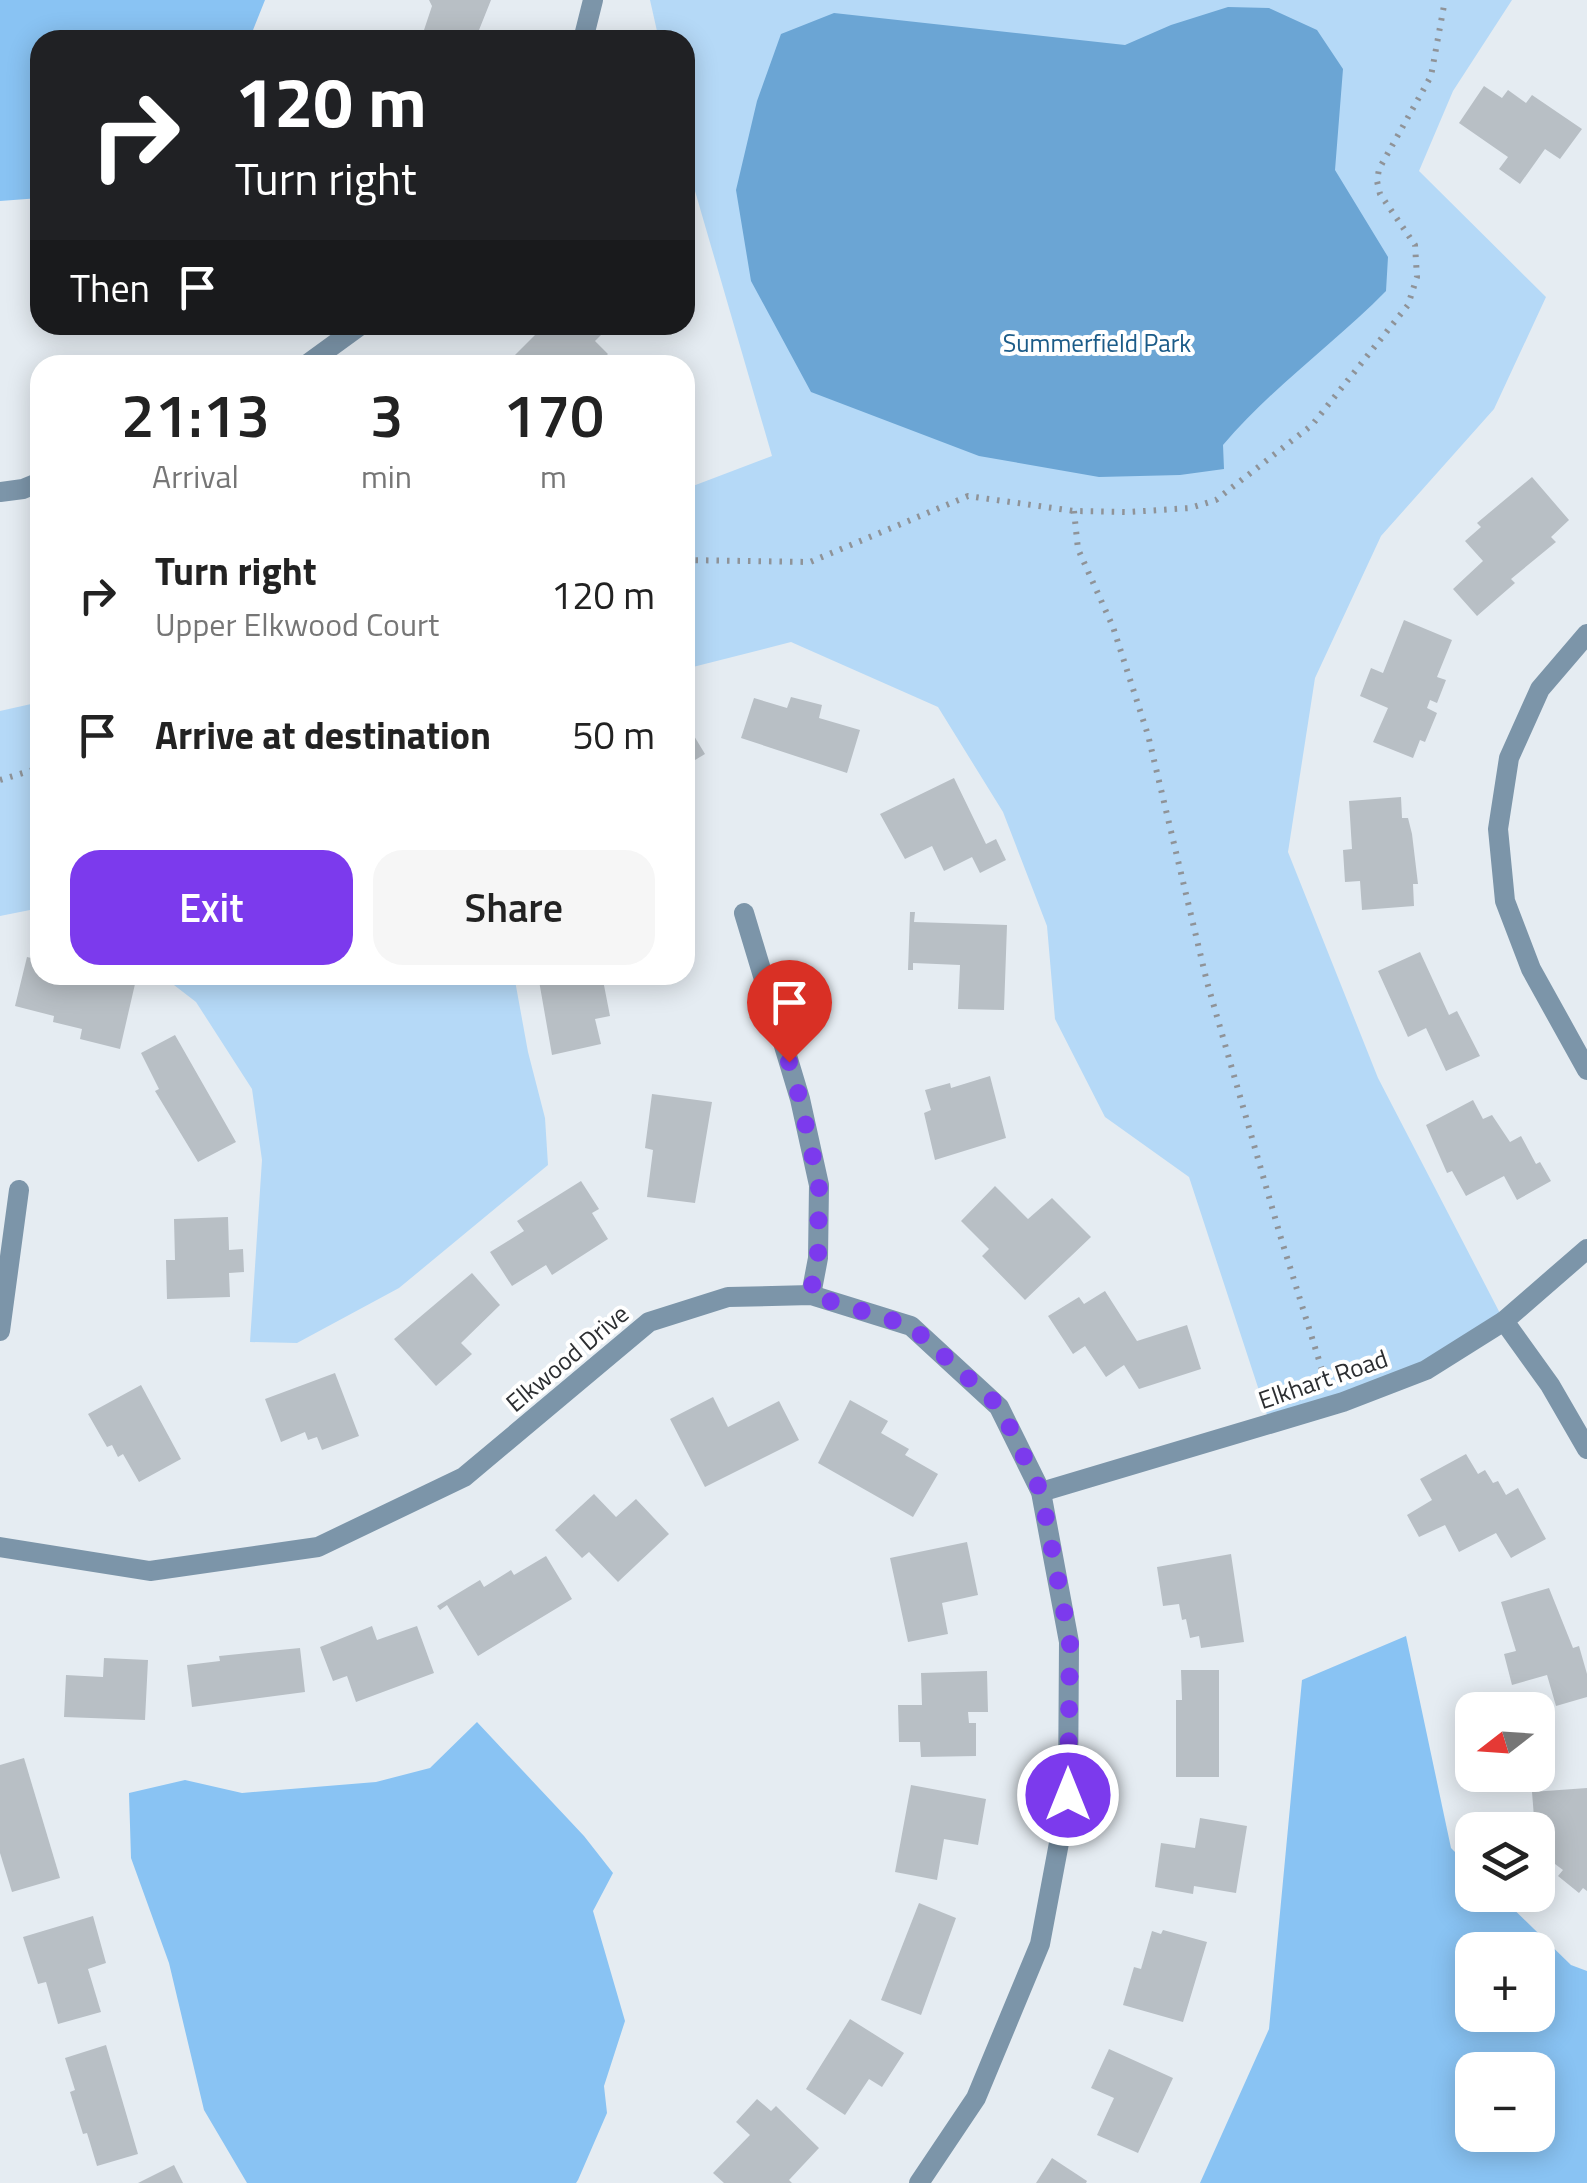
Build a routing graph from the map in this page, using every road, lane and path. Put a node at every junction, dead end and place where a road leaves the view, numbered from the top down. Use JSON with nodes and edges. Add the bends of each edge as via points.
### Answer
{"nodes":[{"id":1,"x":593,"y":0,"type":"edge"},
{"id":2,"x":1444,"y":0,"type":"edge"},
{"id":3,"x":586,"y":30,"type":"edge"},
{"id":4,"x":347,"y":335,"type":"edge"},
{"id":5,"x":320,"y":355,"type":"edge"},
{"id":6,"x":30,"y":486,"type":"edge"},
{"id":7,"x":0,"y":492,"type":"edge"},
{"id":8,"x":1074,"y":511,"type":"junction"},
{"id":9,"x":695,"y":560,"type":"edge"},
{"id":10,"x":1587,"y":634,"type":"edge"},
{"id":11,"x":30,"y":771,"type":"edge"},
{"id":12,"x":0,"y":780,"type":"edge"},
{"id":13,"x":744,"y":914,"type":"dead end"},
{"id":14,"x":1587,"y":1070,"type":"edge"},
{"id":15,"x":19,"y":1190,"type":"dead end"},
{"id":16,"x":1587,"y":1249,"type":"edge"},
{"id":17,"x":810,"y":1295,"type":"junction"},
{"id":18,"x":1504,"y":1321,"type":"junction"},
{"id":19,"x":0,"y":1331,"type":"edge"},
{"id":20,"x":1322,"y":1373,"type":"dead end"},
{"id":21,"x":1587,"y":1449,"type":"edge"},
{"id":22,"x":1041,"y":1492,"type":"junction"},
{"id":23,"x":0,"y":1548,"type":"edge"},
{"id":24,"x":919,"y":2183,"type":"edge"}],
"edges":[{"from":1,"to":3,"type":"street"},
{"from":2,"to":8,"type":"path","via":[[1431,76],[1377,182],[1415,246],[1417,277],[1408,305],[1312,425],[1216,500],[1190,508]]},
{"from":4,"to":5,"type":"street"},
{"from":6,"to":7,"type":"street"},
{"from":8,"to":9,"type":"path","via":[[968,496],[810,562]]},
{"from":8,"to":20,"type":"path","via":[[1078,549],[1113,627],[1148,735],[1207,982]]},
{"from":10,"to":14,"type":"street","via":[[1540,688],[1508,758],[1498,829],[1505,901],[1531,969]]},
{"from":11,"to":12,"type":"path"},
{"from":13,"to":17,"type":"street","via":[[819,1185]]},
{"from":15,"to":19,"type":"street"},
{"from":16,"to":18,"type":"street","name":"Elkhart Road"},
{"from":17,"to":22,"type":"street","name":"Elkwood Drive","via":[[911,1326],[1000,1407]]},
{"from":17,"to":23,"type":"street","name":"Elkwood Drive","via":[[728,1296],[649,1322],[464,1477],[318,1547],[150,1571]]},
{"from":18,"to":21,"type":"street"},
{"from":18,"to":22,"type":"street","name":"Elkhart Road","via":[[1426,1370],[1344,1402]]},
{"from":22,"to":24,"type":"street","name":"Elkwood Drive","via":[[1070,1642],[1068,1795],[1040,1944],[976,2098]]}]}
